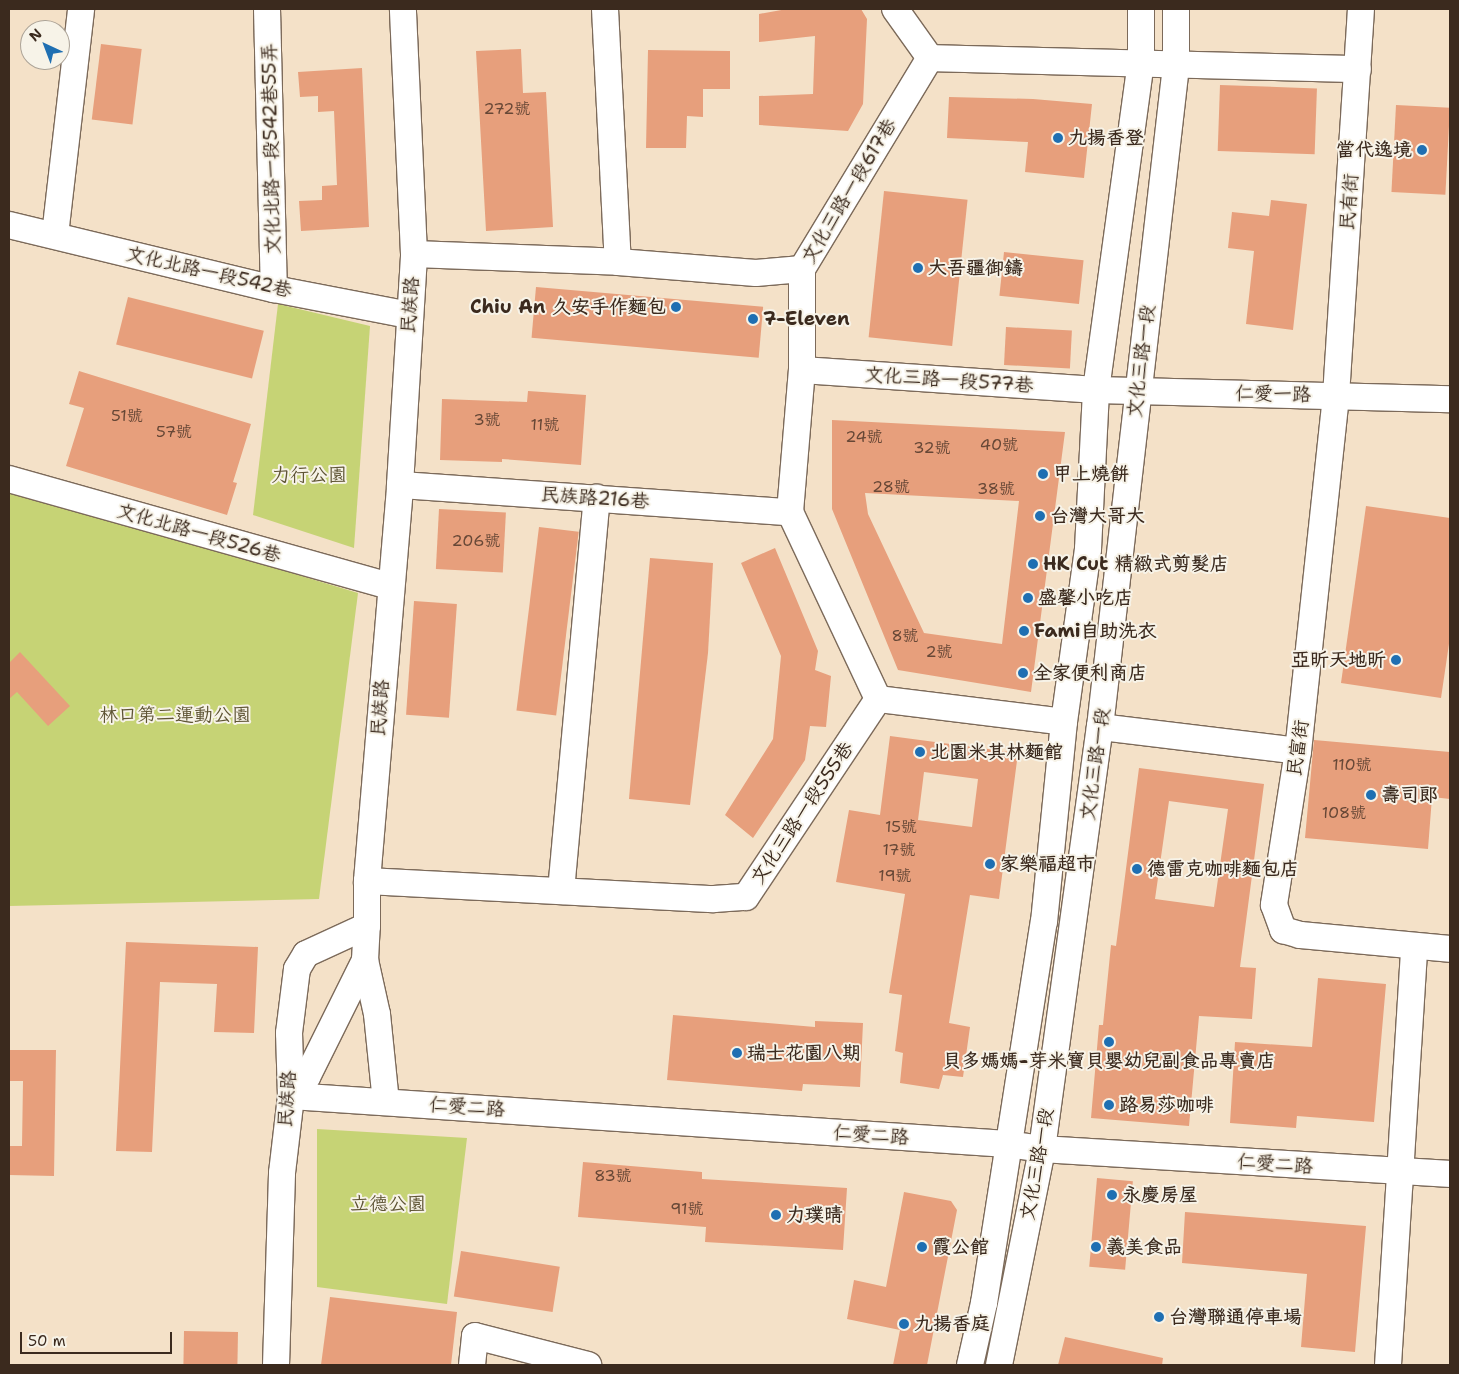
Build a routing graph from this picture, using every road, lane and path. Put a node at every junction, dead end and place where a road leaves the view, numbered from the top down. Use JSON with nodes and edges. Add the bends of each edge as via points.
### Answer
{"nodes":[{"id":1,"x":81,"y":9,"type":"edge"},
{"id":2,"x":268,"y":9,"type":"edge"},
{"id":3,"x":403,"y":9,"type":"edge"},
{"id":4,"x":605,"y":9,"type":"edge"},
{"id":5,"x":895,"y":9,"type":"edge"},
{"id":6,"x":1141,"y":9,"type":"edge"},
{"id":7,"x":1176,"y":9,"type":"edge"},
{"id":8,"x":1361,"y":9,"type":"edge"},
{"id":9,"x":930,"y":58,"type":"junction"},
{"id":10,"x":1141,"y":63,"type":"junction"},
{"id":11,"x":1176,"y":66,"type":"junction"},
{"id":12,"x":1358,"y":69,"type":"junction"},
{"id":13,"x":9,"y":225,"type":"edge"},
{"id":14,"x":55,"y":235,"type":"junction"},
{"id":15,"x":414,"y":254,"type":"junction"},
{"id":16,"x":618,"y":262,"type":"junction"},
{"id":17,"x":802,"y":269,"type":"junction"},
{"id":18,"x":274,"y":288,"type":"junction"},
{"id":19,"x":409,"y":315,"type":"junction"},
{"id":20,"x":802,"y":370,"type":"junction"},
{"id":21,"x":1096,"y":390,"type":"junction"},
{"id":22,"x":1137,"y":391,"type":"junction"},
{"id":23,"x":1336,"y":396,"type":"junction"},
{"id":24,"x":1450,"y":398,"type":"edge"},
{"id":25,"x":9,"y":479,"type":"edge"},
{"id":26,"x":400,"y":485,"type":"junction"},
{"id":27,"x":597,"y":498,"type":"junction"},
{"id":28,"x":790,"y":512,"type":"junction"},
{"id":29,"x":390,"y":586,"type":"junction"},
{"id":30,"x":878,"y":700,"type":"junction"},
{"id":31,"x":1064,"y":722,"type":"junction"},
{"id":32,"x":1100,"y":727,"type":"junction"},
{"id":33,"x":1298,"y":751,"type":"junction"},
{"id":34,"x":367,"y":882,"type":"junction"},
{"id":35,"x":561,"y":891,"type":"junction"},
{"id":36,"x":368,"y":926,"type":"junction"},
{"id":37,"x":1414,"y":946,"type":"junction"},
{"id":38,"x":1450,"y":949,"type":"edge"},
{"id":39,"x":365,"y":960,"type":"junction"},
{"id":40,"x":291,"y":1096,"type":"junction"},
{"id":41,"x":386,"y":1102,"type":"junction"},
{"id":42,"x":1007,"y":1144,"type":"junction"},
{"id":43,"x":1042,"y":1150,"type":"junction"},
{"id":44,"x":1402,"y":1172,"type":"junction"},
{"id":45,"x":1450,"y":1174,"type":"edge"},
{"id":46,"x":276,"y":1365,"type":"edge"},
{"id":47,"x":472,"y":1365,"type":"edge"},
{"id":48,"x":588,"y":1365,"type":"edge"},
{"id":49,"x":970,"y":1365,"type":"edge"},
{"id":50,"x":999,"y":1365,"type":"edge"},
{"id":51,"x":1388,"y":1365,"type":"edge"}],
"edges":[{"from":1,"to":14,"type":"street"},
{"from":2,"to":18,"type":"street","name":"文化北路一段542巷55弄"},
{"from":3,"to":15,"type":"street","name":"民族路"},
{"from":4,"to":16,"type":"street"},
{"from":5,"to":9,"type":"street"},
{"from":6,"to":10,"type":"street","name":"文化三路一段"},
{"from":7,"to":11,"type":"street","name":"文化三路一段"},
{"from":8,"to":12,"type":"street","name":"民有街"},
{"from":9,"to":10,"type":"street"},
{"from":9,"to":17,"type":"street","name":"文化三路一段617巷"},
{"from":10,"to":11,"type":"street"},
{"from":10,"to":21,"type":"street","name":"文化三路一段"},
{"from":11,"to":12,"type":"street"},
{"from":11,"to":22,"type":"street","name":"文化三路一段"},
{"from":12,"to":23,"type":"street","name":"民有街"},
{"from":13,"to":14,"type":"street","name":"文化北路一段542巷"},
{"from":14,"to":18,"type":"street","name":"文化北路一段542巷"},
{"from":15,"to":16,"type":"street","name":"文化三路一段617巷"},
{"from":15,"to":19,"type":"street","name":"民族路"},
{"from":16,"to":17,"type":"street","name":"文化三路一段617巷","via":[[756,273]]},
{"from":17,"to":20,"type":"street"},
{"from":18,"to":19,"type":"street","name":"文化北路一段542巷"},
{"from":19,"to":26,"type":"street","name":"民族路"},
{"from":20,"to":21,"type":"street","name":"文化三路一段577巷"},
{"from":20,"to":28,"type":"street"},
{"from":21,"to":22,"type":"street","name":"仁愛一路"},
{"from":21,"to":31,"type":"street","name":"文化三路一段","via":[[1088,549]]},
{"from":22,"to":23,"type":"street","name":"仁愛一路"},
{"from":22,"to":32,"type":"street","name":"文化三路一段"},
{"from":23,"to":24,"type":"street","name":"仁愛一路"},
{"from":23,"to":33,"type":"street","name":"民富街"},
{"from":25,"to":29,"type":"street","name":"文化北路一段526巷"},
{"from":26,"to":27,"type":"street","name":"民族路216巷"},
{"from":26,"to":29,"type":"street","name":"民族路"},
{"from":27,"to":28,"type":"street","name":"民族路216巷"},
{"from":27,"to":35,"type":"street"},
{"from":28,"to":30,"type":"street"},
{"from":29,"to":34,"type":"street","name":"民族路"},
{"from":30,"to":31,"type":"street"},
{"from":30,"to":35,"type":"street","name":"文化三路一段555巷","via":[[746,897],[714,899]]},
{"from":31,"to":42,"type":"street","name":"文化三路一段","via":[[1044,922]]},
{"from":32,"to":33,"type":"street"},
{"from":32,"to":43,"type":"street","name":"文化三路一段"},
{"from":33,"to":37,"type":"street","name":"民富街","via":[[1274,905],[1283,930],[1321,938]]},
{"from":34,"to":35,"type":"street","name":"文化三路一段555巷"},
{"from":34,"to":36,"type":"street","name":"民族路"},
{"from":36,"to":39,"type":"street"},
{"from":36,"to":40,"type":"street","name":"民族路","via":[[306,954],[296,970],[289,1033]]},
{"from":37,"to":38,"type":"street","name":"民富街"},
{"from":37,"to":44,"type":"street"},
{"from":39,"to":40,"type":"street","via":[[307,1077]]},
{"from":39,"to":41,"type":"street","via":[[377,1014]]},
{"from":40,"to":41,"type":"street","name":"仁愛二路"},
{"from":40,"to":46,"type":"street","name":"民族路","via":[[283,1163]]},
{"from":41,"to":42,"type":"street","name":"仁愛二路"},
{"from":42,"to":43,"type":"street","name":"仁愛二路"},
{"from":42,"to":49,"type":"street","name":"文化三路一段","via":[[984,1302]]},
{"from":43,"to":44,"type":"street","name":"仁愛二路"},
{"from":43,"to":50,"type":"street","name":"文化三路一段"},
{"from":44,"to":45,"type":"street","name":"仁愛二路"},
{"from":44,"to":51,"type":"street"},
{"from":47,"to":48,"type":"street","via":[[475,1336]]}]}
